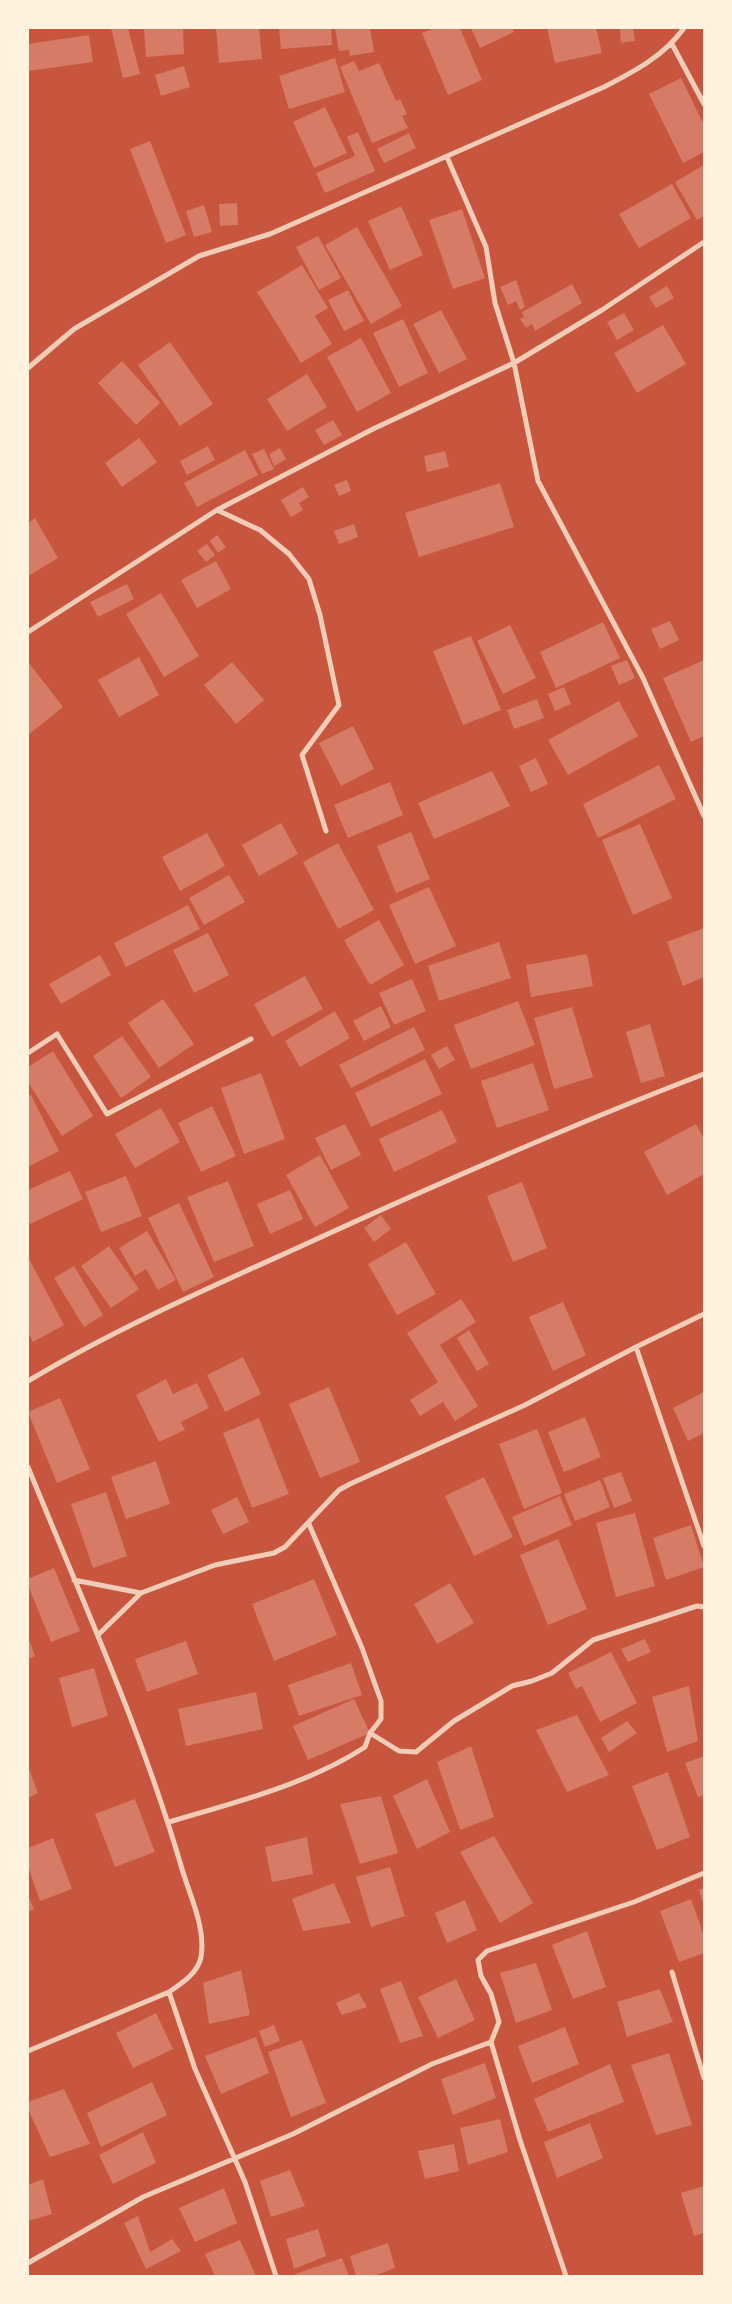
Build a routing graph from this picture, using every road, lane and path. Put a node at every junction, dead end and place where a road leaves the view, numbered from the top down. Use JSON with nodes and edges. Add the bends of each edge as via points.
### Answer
{"nodes":[{"id":1,"x":684,"y":28,"type":"edge"},
{"id":2,"x":672,"y":44,"type":"junction"},
{"id":3,"x":704,"y":104,"type":"edge"},
{"id":4,"x":446,"y":157,"type":"junction"},
{"id":5,"x":704,"y":242,"type":"edge"},
{"id":6,"x":514,"y":363,"type":"junction"},
{"id":7,"x":28,"y":368,"type":"edge"},
{"id":8,"x":218,"y":510,"type":"junction"},
{"id":9,"x":28,"y":632,"type":"edge"},
{"id":10,"x":704,"y":816,"type":"edge"},
{"id":11,"x":326,"y":831,"type":"dead end"},
{"id":12,"x":251,"y":1039,"type":"dead end"},
{"id":13,"x":28,"y":1053,"type":"edge"},
{"id":14,"x":704,"y":1074,"type":"edge"},
{"id":15,"x":704,"y":1314,"type":"edge"},
{"id":16,"x":636,"y":1347,"type":"junction"},
{"id":17,"x":28,"y":1381,"type":"edge"},
{"id":18,"x":28,"y":1467,"type":"edge"},
{"id":19,"x":309,"y":1524,"type":"junction"},
{"id":20,"x":704,"y":1546,"type":"edge"},
{"id":21,"x":74,"y":1580,"type":"junction"},
{"id":22,"x":141,"y":1593,"type":"junction"},
{"id":23,"x":704,"y":1608,"type":"edge"},
{"id":24,"x":99,"y":1634,"type":"junction"},
{"id":25,"x":370,"y":1733,"type":"junction"},
{"id":26,"x":168,"y":1822,"type":"junction"},
{"id":27,"x":704,"y":1873,"type":"edge"},
{"id":28,"x":672,"y":1972,"type":"dead end"},
{"id":29,"x":169,"y":1992,"type":"junction"},
{"id":30,"x":491,"y":2042,"type":"junction"},
{"id":31,"x":28,"y":2051,"type":"edge"},
{"id":32,"x":704,"y":2078,"type":"edge"},
{"id":33,"x":234,"y":2157,"type":"junction"},
{"id":34,"x":28,"y":2263,"type":"edge"},
{"id":35,"x":276,"y":2276,"type":"edge"},
{"id":36,"x":566,"y":2276,"type":"edge"}],
"edges":[{"from":1,"to":2,"type":"street"},
{"from":2,"to":3,"type":"street"},
{"from":2,"to":4,"type":"street","via":[[643,66],[604,87]]},
{"from":4,"to":6,"type":"street","via":[[486,247],[495,303]]},
{"from":4,"to":7,"type":"street","via":[[270,234],[199,256],[74,329]]},
{"from":5,"to":6,"type":"street","via":[[602,310]]},
{"from":6,"to":8,"type":"street","via":[[373,429]]},
{"from":6,"to":10,"type":"street","via":[[538,481],[643,678]]},
{"from":8,"to":9,"type":"street"},
{"from":8,"to":11,"type":"street","via":[[260,530],[289,554],[309,579],[320,614],[339,706],[302,755]]},
{"from":12,"to":13,"type":"street","via":[[107,1114],[57,1034]]},
{"from":14,"to":17,"type":"street","via":[[457,1174],[144,1317]]},
{"from":15,"to":16,"type":"street"},
{"from":16,"to":19,"type":"street","via":[[525,1405],[350,1484],[339,1490]]},
{"from":16,"to":20,"type":"street"},
{"from":18,"to":21,"type":"street"},
{"from":19,"to":22,"type":"street","via":[[274,1553],[215,1565]]},
{"from":19,"to":25,"type":"street","via":[[381,1700],[382,1719]]},
{"from":21,"to":22,"type":"street"},
{"from":21,"to":24,"type":"street"},
{"from":22,"to":24,"type":"street"},
{"from":23,"to":25,"type":"street","via":[[697,1606],[593,1640],[552,1673],[512,1686],[454,1721],[416,1752],[399,1751]]},
{"from":24,"to":26,"type":"street"},
{"from":25,"to":26,"type":"street","via":[[366,1747],[350,1757],[255,1796]]},
{"from":26,"to":29,"type":"street","via":[[201,1933],[201,1957],[196,1968]]},
{"from":27,"to":30,"type":"street","via":[[634,1902],[487,1951],[478,1960],[499,2022]]},
{"from":28,"to":32,"type":"street"},
{"from":29,"to":31,"type":"street"},
{"from":29,"to":33,"type":"street","via":[[195,2069]]},
{"from":30,"to":33,"type":"street","via":[[432,2064],[293,2134]]},
{"from":30,"to":36,"type":"street"},
{"from":33,"to":34,"type":"street","via":[[143,2197]]},
{"from":33,"to":35,"type":"street"}]}
